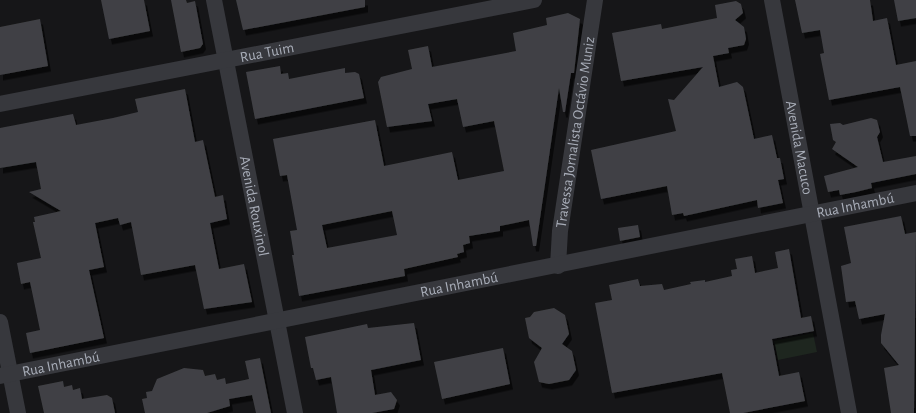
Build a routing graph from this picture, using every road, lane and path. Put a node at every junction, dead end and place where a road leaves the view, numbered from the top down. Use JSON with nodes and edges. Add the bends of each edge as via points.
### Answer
{"nodes":[{"id":1,"x":214,"y":0,"type":"edge"},
{"id":2,"x":534,"y":0,"type":"edge"},
{"id":3,"x":594,"y":0,"type":"edge"},
{"id":4,"x":772,"y":0,"type":"edge"},
{"id":5,"x":490,"y":4,"type":"edge"},
{"id":6,"x":225,"y":60,"type":"junction"},
{"id":7,"x":0,"y":104,"type":"edge"},
{"id":8,"x":916,"y":193,"type":"edge"},
{"id":9,"x":811,"y":215,"type":"junction"},
{"id":10,"x":558,"y":266,"type":"junction"},
{"id":11,"x":0,"y":322,"type":"edge"},
{"id":12,"x":277,"y":322,"type":"junction"},
{"id":13,"x":5,"y":375,"type":"edge"},
{"id":14,"x":18,"y":413,"type":"edge"},
{"id":15,"x":295,"y":413,"type":"edge"},
{"id":16,"x":849,"y":413,"type":"edge"}],
"edges":[{"from":1,"to":6,"type":"street","name":"Avenida Rouxinol"},
{"from":2,"to":5,"type":"street","name":"Rua Tuim"},
{"from":3,"to":10,"type":"street","name":"Travessa Jornalista Octávio Muniz","via":[[560,231]]},
{"from":4,"to":9,"type":"street","name":"Avenida Macuco"},
{"from":5,"to":6,"type":"street","name":"Rua Tuim"},
{"from":6,"to":7,"type":"street","name":"Rua Tuim"},
{"from":6,"to":12,"type":"street","name":"Avenida Rouxinol"},
{"from":8,"to":9,"type":"street","name":"Rua Inhambú"},
{"from":9,"to":10,"type":"street","name":"Rua Inhambú"},
{"from":9,"to":16,"type":"street","name":"Avenida Macuco"},
{"from":10,"to":12,"type":"street","name":"Rua Inhambú"},
{"from":11,"to":13,"type":"street"},
{"from":12,"to":13,"type":"street","name":"Rua Inhambú"},
{"from":12,"to":15,"type":"street","name":"Avenida Rouxinol"},
{"from":13,"to":14,"type":"street"}]}
